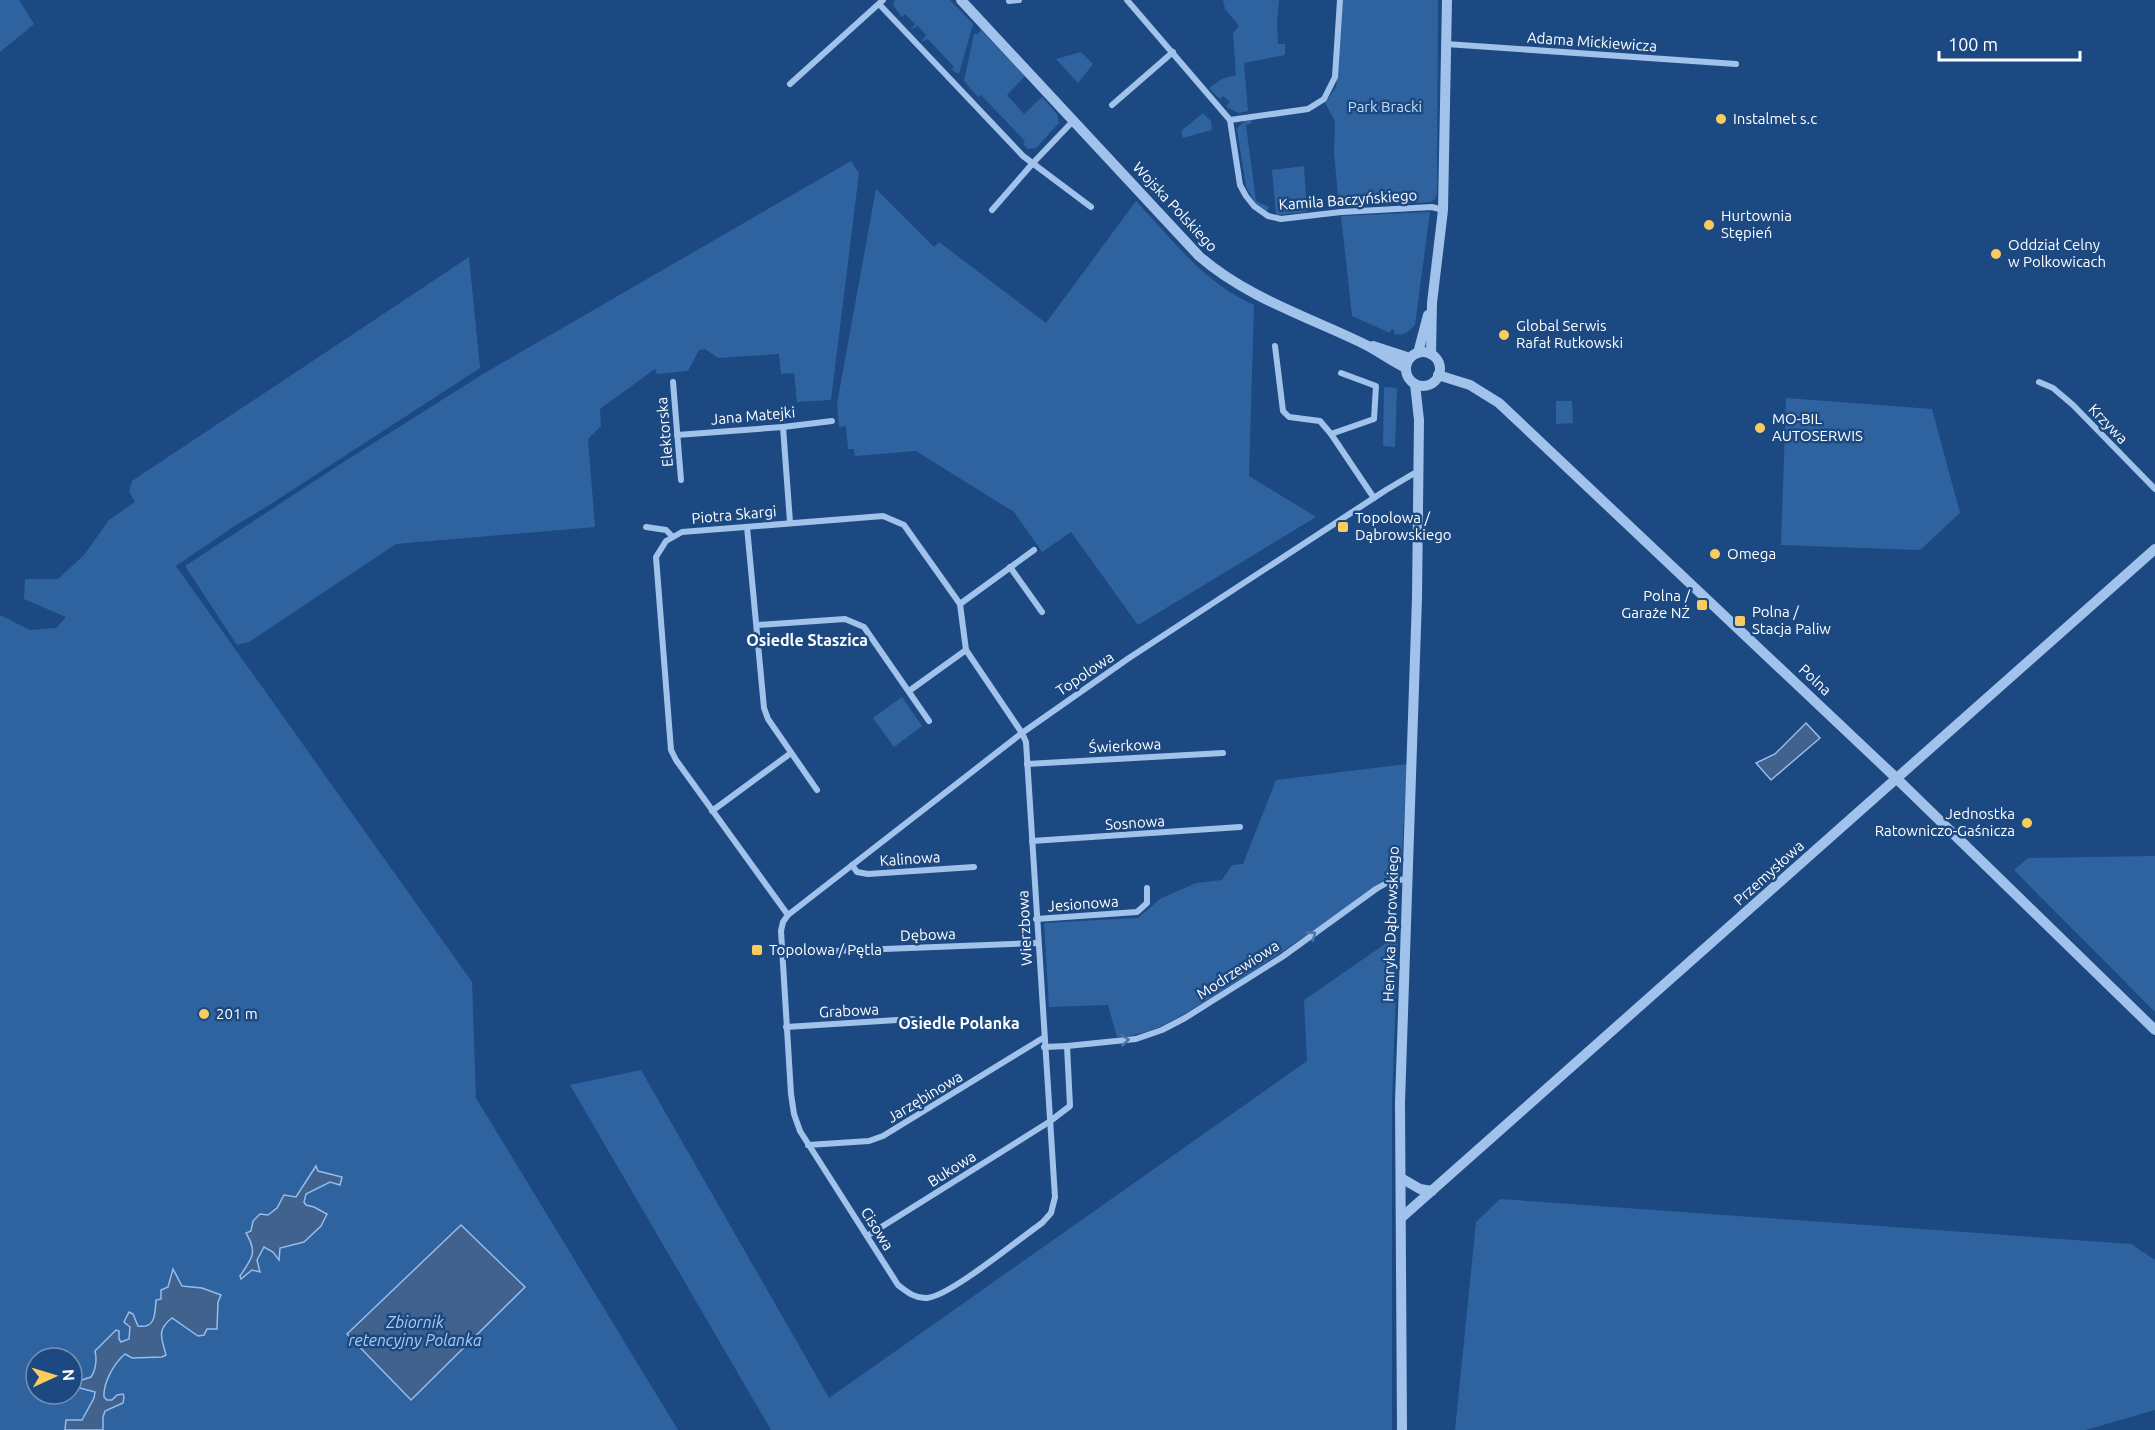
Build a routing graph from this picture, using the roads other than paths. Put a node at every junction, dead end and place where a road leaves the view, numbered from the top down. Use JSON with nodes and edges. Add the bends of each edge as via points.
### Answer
{"nodes":[{"id":1,"x":961,"y":0,"type":"edge"},
{"id":2,"x":1019,"y":0,"type":"edge"},
{"id":3,"x":1127,"y":0,"type":"edge"},
{"id":4,"x":1340,"y":0,"type":"edge"},
{"id":5,"x":1447,"y":0,"type":"edge"},
{"id":6,"x":1009,"y":1,"type":"edge"},
{"id":7,"x":881,"y":2,"type":"edge"},
{"id":8,"x":1446,"y":44,"type":"junction"},
{"id":9,"x":1173,"y":52,"type":"junction"},
{"id":10,"x":1736,"y":64,"type":"dead end"},
{"id":11,"x":790,"y":84,"type":"dead end"},
{"id":12,"x":1112,"y":105,"type":"dead end"},
{"id":13,"x":1074,"y":120,"type":"junction"},
{"id":14,"x":1230,"y":120,"type":"junction"},
{"id":15,"x":1033,"y":163,"type":"junction"},
{"id":16,"x":1091,"y":207,"type":"dead end"},
{"id":17,"x":992,"y":210,"type":"dead end"},
{"id":18,"x":1443,"y":210,"type":"junction"},
{"id":19,"x":1432,"y":303,"type":"junction"},
{"id":20,"x":1275,"y":346,"type":"dead end"},
{"id":21,"x":1431,"y":354,"type":"junction"},
{"id":22,"x":1411,"y":360,"type":"junction"},
{"id":23,"x":1341,"y":374,"type":"dead end"},
{"id":24,"x":1438,"y":375,"type":"junction"},
{"id":25,"x":673,"y":382,"type":"dead end"},
{"id":26,"x":2039,"y":382,"type":"dead end"},
{"id":27,"x":1421,"y":384,"type":"junction"},
{"id":28,"x":832,"y":421,"type":"dead end"},
{"id":29,"x":783,"y":427,"type":"junction"},
{"id":30,"x":1331,"y":434,"type":"junction"},
{"id":31,"x":677,"y":435,"type":"junction"},
{"id":32,"x":1418,"y":472,"type":"junction"},
{"id":33,"x":681,"y":480,"type":"dead end"},
{"id":34,"x":2155,"y":489,"type":"edge"},
{"id":35,"x":1374,"y":498,"type":"junction"},
{"id":36,"x":790,"y":522,"type":"junction"},
{"id":37,"x":646,"y":527,"type":"dead end"},
{"id":38,"x":747,"y":527,"type":"junction"},
{"id":39,"x":672,"y":536,"type":"junction"},
{"id":40,"x":2155,"y":549,"type":"edge"},
{"id":41,"x":1034,"y":550,"type":"dead end"},
{"id":42,"x":1010,"y":567,"type":"junction"},
{"id":43,"x":960,"y":604,"type":"junction"},
{"id":44,"x":1042,"y":612,"type":"dead end"},
{"id":45,"x":756,"y":625,"type":"junction"},
{"id":46,"x":966,"y":650,"type":"junction"},
{"id":47,"x":909,"y":691,"type":"junction"},
{"id":48,"x":929,"y":721,"type":"dead end"},
{"id":49,"x":1022,"y":733,"type":"junction"},
{"id":50,"x":791,"y":753,"type":"junction"},
{"id":51,"x":1223,"y":753,"type":"dead end"},
{"id":52,"x":1027,"y":764,"type":"junction"},
{"id":53,"x":1897,"y":778,"type":"junction"},
{"id":54,"x":817,"y":790,"type":"dead end"},
{"id":55,"x":712,"y":811,"type":"junction"},
{"id":56,"x":1240,"y":827,"type":"dead end"},
{"id":57,"x":1032,"y":841,"type":"junction"},
{"id":58,"x":852,"y":865,"type":"junction"},
{"id":59,"x":974,"y":867,"type":"dead end"},
{"id":60,"x":1407,"y":879,"type":"junction"},
{"id":61,"x":1147,"y":888,"type":"dead end"},
{"id":62,"x":788,"y":915,"type":"junction"},
{"id":63,"x":1036,"y":919,"type":"junction"},
{"id":64,"x":783,"y":922,"type":"joint"},
{"id":65,"x":1038,"y":942,"type":"junction"},
{"id":66,"x":783,"y":952,"type":"junction"},
{"id":67,"x":913,"y":1019,"type":"dead end"},
{"id":68,"x":786,"y":1027,"type":"junction"},
{"id":69,"x":2155,"y":1030,"type":"edge"},
{"id":70,"x":1043,"y":1038,"type":"junction"},
{"id":71,"x":1066,"y":1046,"type":"junction"},
{"id":72,"x":1044,"y":1047,"type":"junction"},
{"id":73,"x":1049,"y":1122,"type":"junction"},
{"id":74,"x":808,"y":1145,"type":"junction"},
{"id":75,"x":1401,"y":1178,"type":"junction"},
{"id":76,"x":1432,"y":1191,"type":"junction"},
{"id":77,"x":1401,"y":1218,"type":"junction"},
{"id":78,"x":867,"y":1236,"type":"junction"},
{"id":79,"x":1402,"y":1430,"type":"edge"}],
"edges":[{"from":1,"to":13,"type":"street","name":"Wojska Polskiego"},
{"from":2,"to":6,"type":"street"},
{"from":3,"to":9,"type":"street"},
{"from":4,"to":14,"type":"street","via":[[1335,77],[1324,99],[1308,108]]},
{"from":5,"to":8,"type":"street"},
{"from":7,"to":11,"type":"street"},
{"from":7,"to":15,"type":"street"},
{"from":8,"to":10,"type":"street","name":"Adama Mickiewicza"},
{"from":8,"to":18,"type":"street"},
{"from":9,"to":12,"type":"street"},
{"from":9,"to":14,"type":"street"},
{"from":13,"to":15,"type":"street"},
{"from":13,"to":22,"type":"street","name":"Wojska Polskiego","via":[[1214,269],[1249,292],[1364,344]]},
{"from":14,"to":18,"type":"street","name":"Kamila Baczyńskiego","via":[[1240,185],[1254,206],[1268,216],[1281,219],[1341,212],[1432,207]]},
{"from":15,"to":16,"type":"street"},
{"from":15,"to":17,"type":"street"},
{"from":18,"to":19,"type":"street"},
{"from":19,"to":21,"type":"street"},
{"from":19,"to":22,"type":"street"},
{"from":20,"to":30,"type":"street","via":[[1283,411],[1289,417],[1320,421]]},
{"from":21,"to":22,"type":"street"},
{"from":21,"to":24,"type":"street","via":[[1438,363]]},
{"from":22,"to":27,"type":"street","via":[[1408,377]]},
{"from":23,"to":30,"type":"street","via":[[1376,386],[1374,419]]},
{"from":24,"to":27,"type":"street","via":[[1432,383]]},
{"from":24,"to":53,"type":"street","name":"Polna","via":[[1470,385],[1499,403]]},
{"from":25,"to":31,"type":"street","name":"Elektorska"},
{"from":26,"to":34,"type":"street","name":"Krzywa","via":[[2054,388],[2073,405]]},
{"from":27,"to":32,"type":"street","name":"Henryka Dąbrowskiego"},
{"from":28,"to":29,"type":"street","name":"Jana Matejki"},
{"from":29,"to":31,"type":"street","name":"Jana Matejki"},
{"from":29,"to":36,"type":"street"},
{"from":30,"to":35,"type":"street"},
{"from":31,"to":33,"type":"street","name":"Elektorska"},
{"from":32,"to":35,"type":"street","name":"Topolowa"},
{"from":32,"to":60,"type":"street","name":"Henryka Dąbrowskiego"},
{"from":35,"to":49,"type":"street","name":"Topolowa"},
{"from":36,"to":38,"type":"street","name":"Piotra Skargi"},
{"from":36,"to":43,"type":"street","name":"Piotra Skargi","via":[[883,516],[904,525]]},
{"from":37,"to":39,"type":"street","via":[[666,530]]},
{"from":38,"to":39,"type":"street","name":"Piotra Skargi"},
{"from":38,"to":45,"type":"street"},
{"from":39,"to":55,"type":"street","name":"Piotra Skargi","via":[[655,561],[671,750]]},
{"from":40,"to":53,"type":"street","name":"Przemysłowa"},
{"from":41,"to":42,"type":"street"},
{"from":42,"to":43,"type":"street"},
{"from":42,"to":44,"type":"street"},
{"from":43,"to":46,"type":"street","name":"Piotra Skargi"},
{"from":45,"to":47,"type":"street","via":[[845,619],[864,627]]},
{"from":45,"to":50,"type":"street","via":[[764,708]]},
{"from":46,"to":47,"type":"street"},
{"from":46,"to":49,"type":"street","name":"Piotra Skargi"},
{"from":47,"to":48,"type":"street"},
{"from":49,"to":52,"type":"street","name":"Wierzbowa"},
{"from":49,"to":58,"type":"street","name":"Topolowa"},
{"from":50,"to":54,"type":"street"},
{"from":50,"to":55,"type":"street"},
{"from":51,"to":52,"type":"street","name":"Świerkowa"},
{"from":52,"to":57,"type":"street","name":"Wierzbowa"},
{"from":53,"to":69,"type":"street","name":"Polna"},
{"from":53,"to":76,"type":"street","name":"Przemysłowa"},
{"from":55,"to":62,"type":"street","name":"Piotra Skargi"},
{"from":56,"to":57,"type":"street","name":"Sosnowa"},
{"from":57,"to":63,"type":"street","name":"Wierzbowa"},
{"from":58,"to":59,"type":"street","name":"Kalinowa","via":[[857,872],[868,874]]},
{"from":58,"to":62,"type":"street","name":"Topolowa"},
{"from":71,"to":60,"type":"street","name":"Modrzewiowa","one_way":true,"via":[[1136,1039],[1162,1030],[1282,957],[1376,889],[1390,881]]},
{"from":60,"to":75,"type":"street","name":"Henryka Dąbrowskiego"},
{"from":61,"to":63,"type":"street","name":"Jesionowa","via":[[1147,903],[1137,912]]},
{"from":62,"to":64,"type":"street","name":"Topolowa"},
{"from":63,"to":65,"type":"street","name":"Wierzbowa"},
{"from":64,"to":66,"type":"street","name":"Cisowa"},
{"from":65,"to":66,"type":"street","name":"Dębowa"},
{"from":65,"to":70,"type":"street","name":"Wierzbowa"},
{"from":66,"to":68,"type":"street","name":"Cisowa"},
{"from":67,"to":68,"type":"street","name":"Grabowa"},
{"from":68,"to":74,"type":"street","name":"Cisowa","via":[[794,1114]]},
{"from":70,"to":72,"type":"street","name":"Wierzbowa"},
{"from":70,"to":74,"type":"street","name":"Jarzębinowa","via":[[883,1136],[869,1141]]},
{"from":71,"to":72,"type":"street","name":"Modrzewiowa"},
{"from":71,"to":73,"type":"street","name":"Bukowa","via":[[1070,1106]]},
{"from":72,"to":73,"type":"street","name":"Wierzbowa"},
{"from":73,"to":78,"type":"street","name":"Bukowa"},
{"from":73,"to":78,"type":"street","name":"Cisowa","via":[[1055,1197],[1051,1213],[949,1290],[927,1298],[913,1296],[898,1285]]},
{"from":74,"to":78,"type":"street","name":"Cisowa"},
{"from":75,"to":76,"type":"street"},
{"from":75,"to":77,"type":"street","name":"Henryka Dąbrowskiego"},
{"from":76,"to":77,"type":"street","name":"Przemysłowa"},
{"from":77,"to":79,"type":"street","name":"Henryka Dąbrowskiego"}]}
